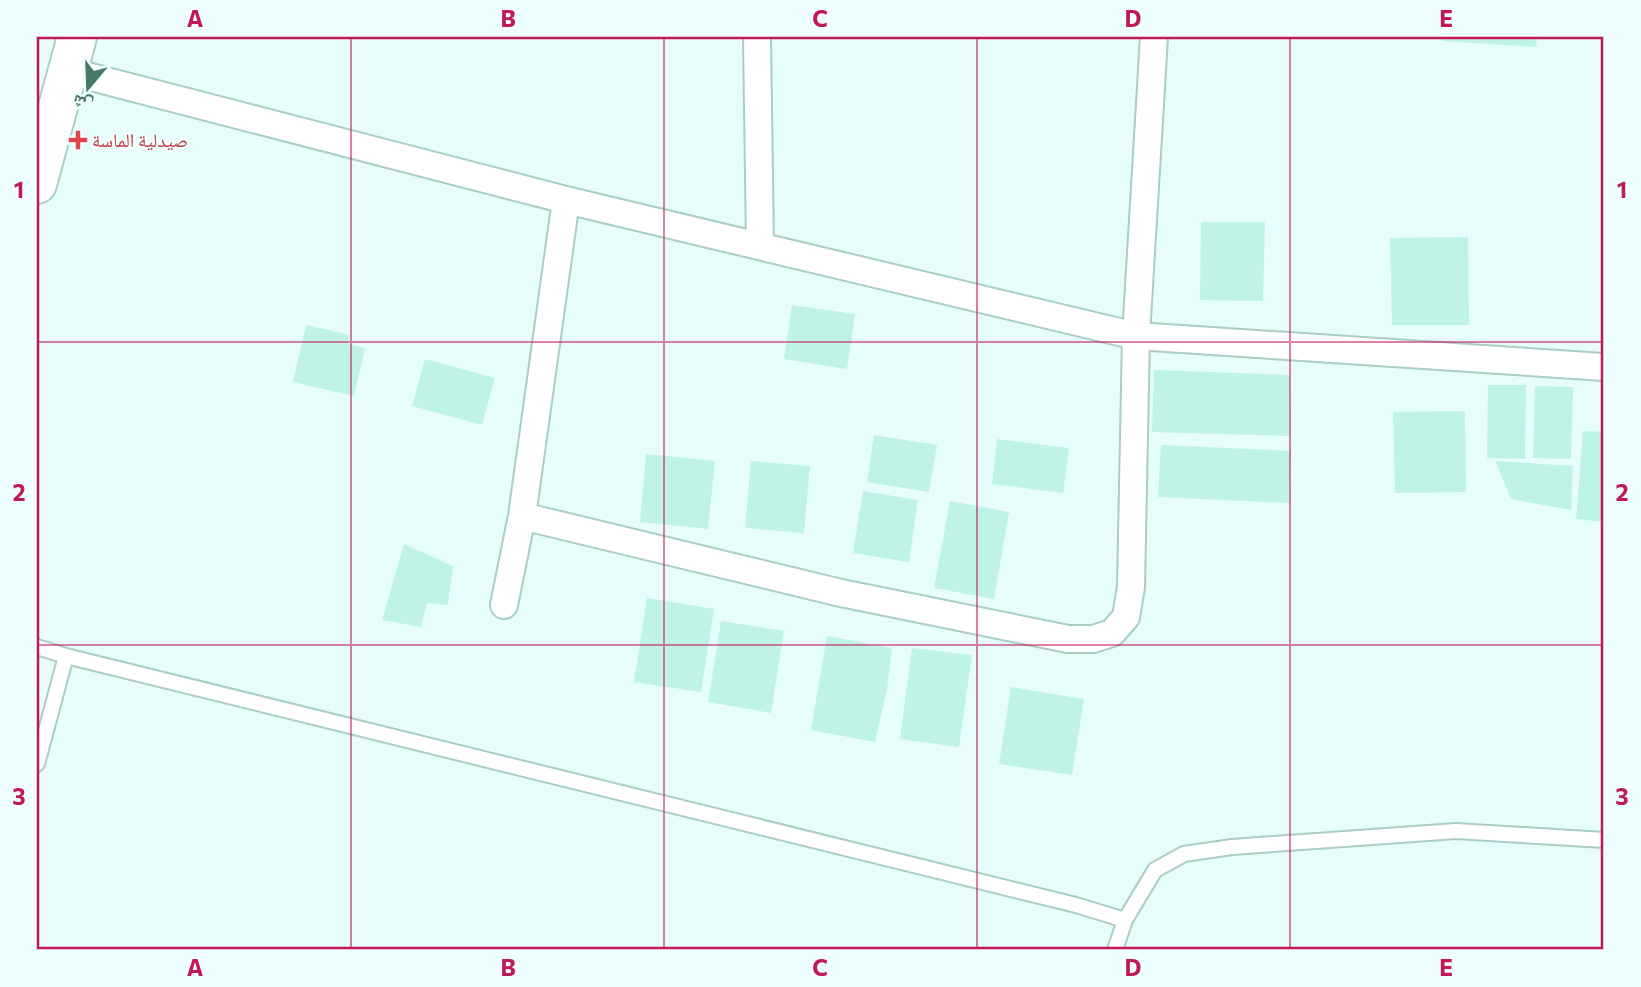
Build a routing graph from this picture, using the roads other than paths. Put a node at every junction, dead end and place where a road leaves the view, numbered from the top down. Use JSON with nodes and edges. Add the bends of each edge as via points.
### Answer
{"nodes":[{"id":1,"x":757,"y":37,"type":"edge"},
{"id":2,"x":1154,"y":37,"type":"edge"},
{"id":3,"x":73,"y":54,"type":"edge"},
{"id":4,"x":37,"y":184,"type":"edge"},
{"id":5,"x":566,"y":200,"type":"junction"},
{"id":6,"x":760,"y":246,"type":"junction"},
{"id":7,"x":1136,"y":336,"type":"junction"},
{"id":8,"x":1604,"y":367,"type":"edge"},
{"id":9,"x":522,"y":516,"type":"junction"},
{"id":10,"x":504,"y":605,"type":"dead end"},
{"id":11,"x":37,"y":648,"type":"edge"},
{"id":12,"x":66,"y":656,"type":"junction"},
{"id":13,"x":37,"y":764,"type":"edge"},
{"id":14,"x":1604,"y":840,"type":"edge"},
{"id":15,"x":1125,"y":920,"type":"junction"},
{"id":16,"x":1115,"y":950,"type":"edge"}],
"edges":[{"from":1,"to":6,"type":"street"},
{"from":2,"to":7,"type":"street"},
{"from":3,"to":4,"type":"main road"},
{"from":3,"to":5,"type":"street"},
{"from":5,"to":6,"type":"street"},
{"from":5,"to":9,"type":"street"},
{"from":6,"to":7,"type":"street"},
{"from":7,"to":8,"type":"street"},
{"from":7,"to":9,"type":"street","via":[[1131,587],[1126,617],[1112,633],[1093,639],[1068,639],[841,593]]},
{"from":9,"to":10,"type":"street"},
{"from":11,"to":12,"type":"lane"},
{"from":12,"to":13,"type":"lane"},
{"from":12,"to":15,"type":"lane"},
{"from":14,"to":15,"type":"lane","via":[[1455,831],[1184,854],[1155,870]]},
{"from":15,"to":16,"type":"lane"}]}
